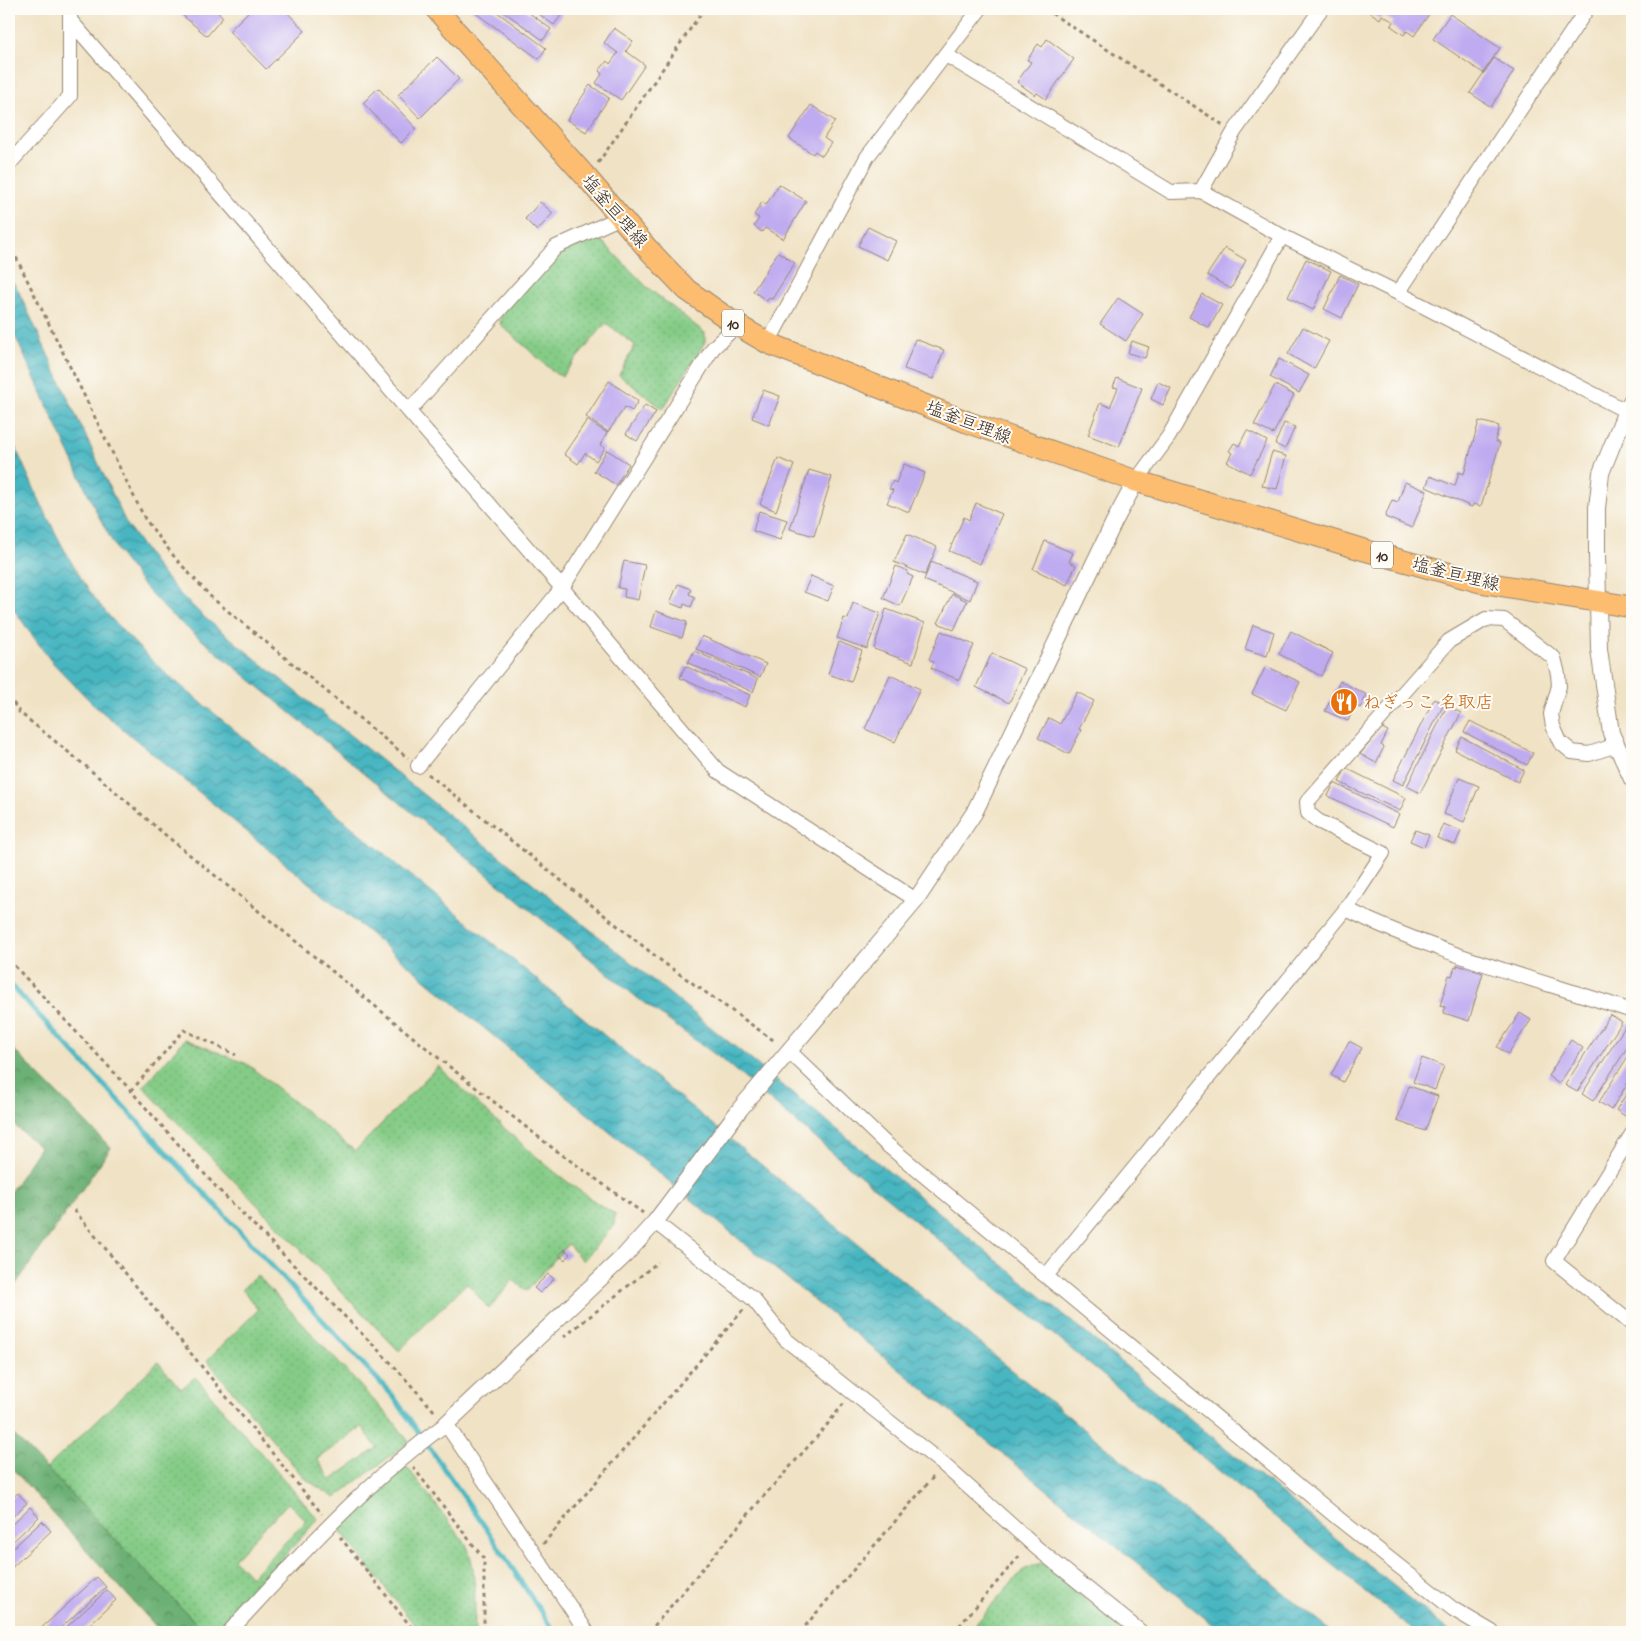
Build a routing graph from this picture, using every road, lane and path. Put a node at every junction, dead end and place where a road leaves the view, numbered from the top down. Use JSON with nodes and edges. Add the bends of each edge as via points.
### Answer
{"nodes":[{"id":1,"x":436,"y":9,"type":"edge"},
{"id":2,"x":704,"y":9,"type":"edge"},
{"id":3,"x":980,"y":9,"type":"edge"},
{"id":4,"x":1045,"y":9,"type":"edge"},
{"id":5,"x":1321,"y":9,"type":"edge"},
{"id":6,"x":1587,"y":9,"type":"edge"},
{"id":7,"x":70,"y":15,"type":"edge"},
{"id":8,"x":946,"y":55,"type":"junction"},
{"id":9,"x":1234,"y":132,"type":"junction"},
{"id":10,"x":9,"y":164,"type":"edge"},
{"id":11,"x":588,"y":178,"type":"junction"},
{"id":12,"x":1202,"y":191,"type":"junction"},
{"id":13,"x":621,"y":217,"type":"junction"},
{"id":14,"x":1282,"y":236,"type":"junction"},
{"id":15,"x":9,"y":243,"type":"edge"},
{"id":16,"x":1398,"y":293,"type":"junction"},
{"id":17,"x":737,"y":325,"type":"junction"},
{"id":18,"x":768,"y":343,"type":"junction"},
{"id":19,"x":1629,"y":405,"type":"edge"},
{"id":20,"x":409,"y":411,"type":"junction"},
{"id":21,"x":1136,"y":481,"type":"junction"},
{"id":22,"x":562,"y":588,"type":"junction"},
{"id":23,"x":1597,"y":602,"type":"junction"},
{"id":24,"x":1632,"y":607,"type":"edge"},
{"id":25,"x":9,"y":696,"type":"edge"},
{"id":26,"x":1616,"y":746,"type":"junction"},
{"id":27,"x":418,"y":766,"type":"junction"},
{"id":28,"x":1632,"y":779,"type":"edge"},
{"id":29,"x":916,"y":900,"type":"junction"},
{"id":30,"x":1346,"y":909,"type":"junction"},
{"id":31,"x":9,"y":960,"type":"edge"},
{"id":32,"x":1632,"y":1011,"type":"edge"},
{"id":33,"x":786,"y":1054,"type":"junction"},
{"id":34,"x":236,"y":1055,"type":"dead end"},
{"id":35,"x":131,"y":1092,"type":"junction"},
{"id":36,"x":1632,"y":1134,"type":"edge"},
{"id":37,"x":74,"y":1210,"type":"dead end"},
{"id":38,"x":654,"y":1222,"type":"junction"},
{"id":39,"x":658,"y":1262,"type":"dead end"},
{"id":40,"x":1046,"y":1276,"type":"junction"},
{"id":41,"x":753,"y":1299,"type":"junction"},
{"id":42,"x":1632,"y":1324,"type":"edge"},
{"id":43,"x":539,"y":1336,"type":"junction"},
{"id":44,"x":852,"y":1392,"type":"junction"},
{"id":45,"x":441,"y":1427,"type":"junction"},
{"id":46,"x":408,"y":1454,"type":"junction"},
{"id":47,"x":944,"y":1465,"type":"junction"},
{"id":48,"x":330,"y":1524,"type":"junction"},
{"id":49,"x":1038,"y":1549,"type":"junction"},
{"id":50,"x":535,"y":1554,"type":"junction"},
{"id":51,"x":229,"y":1632,"type":"edge"},
{"id":52,"x":415,"y":1632,"type":"edge"},
{"id":53,"x":484,"y":1632,"type":"edge"},
{"id":54,"x":587,"y":1632,"type":"edge"},
{"id":55,"x":649,"y":1632,"type":"edge"},
{"id":56,"x":800,"y":1632,"type":"edge"},
{"id":57,"x":954,"y":1632,"type":"edge"},
{"id":58,"x":1142,"y":1632,"type":"edge"},
{"id":59,"x":1492,"y":1632,"type":"edge"}],
"edges":[{"from":1,"to":11,"type":"main road","name":"塩釜亘理線","number":"10"},
{"from":2,"to":11,"type":"path"},
{"from":3,"to":8,"type":"street"},
{"from":4,"to":9,"type":"path"},
{"from":5,"to":9,"type":"street"},
{"from":6,"to":16,"type":"street"},
{"from":7,"to":10,"type":"street","via":[[70,96]]},
{"from":7,"to":20,"type":"street"},
{"from":8,"to":12,"type":"street","via":[[1171,192]]},
{"from":8,"to":18,"type":"street","via":[[867,157]]},
{"from":9,"to":12,"type":"street"},
{"from":11,"to":13,"type":"main road","name":"塩釜亘理線","number":"10"},
{"from":12,"to":14,"type":"street"},
{"from":13,"to":17,"type":"main road","name":"塩釜亘理線","number":"10","via":[[687,290]]},
{"from":13,"to":20,"type":"street","via":[[556,247]]},
{"from":14,"to":16,"type":"street"},
{"from":14,"to":21,"type":"street","via":[[1169,436]]},
{"from":15,"to":27,"type":"path","via":[[145,518],[176,559],[212,598]]},
{"from":16,"to":19,"type":"street"},
{"from":17,"to":18,"type":"main road","name":"塩釜亘理線","number":"10"},
{"from":17,"to":22,"type":"street","via":[[713,348]]},
{"from":18,"to":21,"type":"main road","name":"塩釜亘理線","number":"10","via":[[967,422]]},
{"from":19,"to":23,"type":"street","via":[[1602,473],[1597,508]]},
{"from":20,"to":22,"type":"street"},
{"from":21,"to":23,"type":"main road","name":"塩釜亘理線","number":"10","via":[[1480,582]]},
{"from":21,"to":29,"type":"street","via":[[974,813]]},
{"from":22,"to":27,"type":"street"},
{"from":22,"to":29,"type":"street","via":[[718,771]]},
{"from":23,"to":24,"type":"main road","name":"塩釜亘理線","number":"10"},
{"from":23,"to":26,"type":"street","via":[[1600,658],[1611,733]]},
{"from":25,"to":38,"type":"path","via":[[19,712],[163,834],[535,1134]]},
{"from":26,"to":28,"type":"street"},
{"from":26,"to":30,"type":"street","via":[[1589,754],[1572,752],[1560,742],[1551,714],[1559,686],[1554,658],[1504,620],[1486,619],[1474,625],[1449,641],[1307,802],[1308,813],[1318,821],[1383,853]]},
{"from":27,"to":33,"type":"path","via":[[664,963]]},
{"from":29,"to":33,"type":"street"},
{"from":30,"to":32,"type":"street","via":[[1417,941]]},
{"from":30,"to":40,"type":"street"},
{"from":31,"to":35,"type":"path"},
{"from":33,"to":38,"type":"street"},
{"from":33,"to":40,"type":"street","via":[[885,1143]]},
{"from":34,"to":35,"type":"path","via":[[184,1030]]},
{"from":35,"to":45,"type":"path","via":[[217,1188],[394,1366]]},
{"from":36,"to":42,"type":"street","via":[[1554,1261]]},
{"from":37,"to":48,"type":"path"},
{"from":38,"to":41,"type":"street"},
{"from":38,"to":43,"type":"street","via":[[625,1255]]},
{"from":39,"to":43,"type":"path","via":[[565,1337],[547,1346]]},
{"from":40,"to":59,"type":"street","via":[[1339,1519],[1453,1609]]},
{"from":41,"to":44,"type":"street","via":[[785,1339]]},
{"from":41,"to":50,"type":"path"},
{"from":43,"to":45,"type":"street"},
{"from":44,"to":47,"type":"street"},
{"from":44,"to":55,"type":"path"},
{"from":45,"to":46,"type":"street"},
{"from":45,"to":50,"type":"street"},
{"from":46,"to":48,"type":"street"},
{"from":46,"to":53,"type":"path","via":[[484,1558]]},
{"from":47,"to":49,"type":"street"},
{"from":47,"to":56,"type":"path"},
{"from":48,"to":51,"type":"street"},
{"from":48,"to":52,"type":"path"},
{"from":49,"to":57,"type":"path","via":[[1019,1555]]},
{"from":49,"to":58,"type":"street"},
{"from":50,"to":54,"type":"street"}]}
